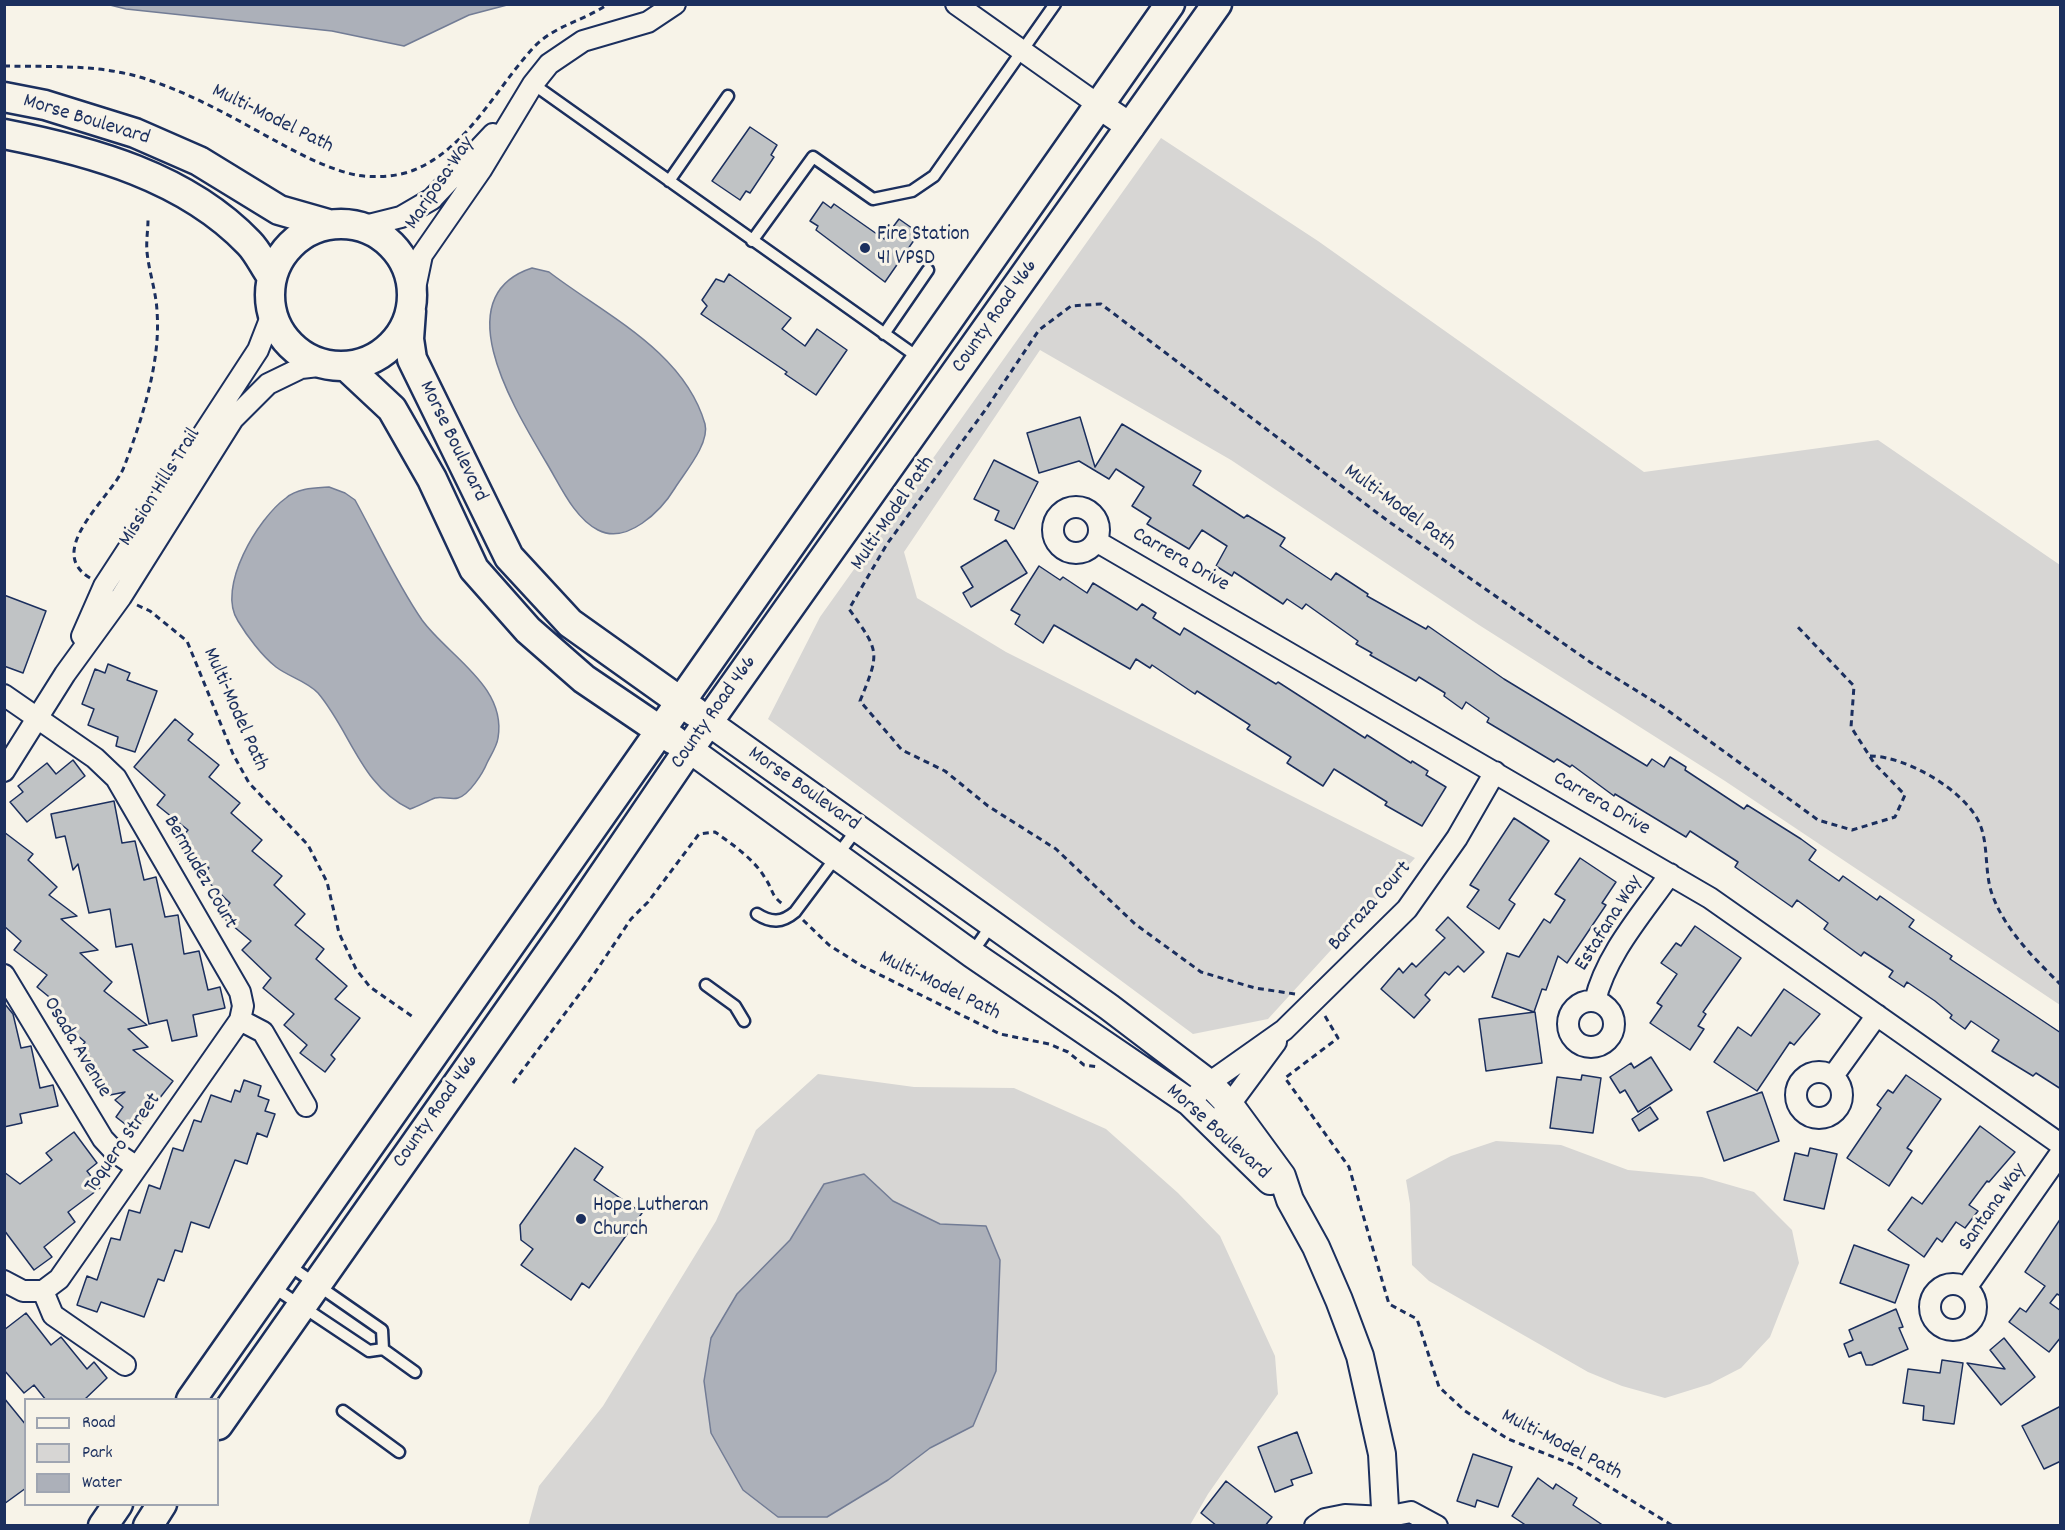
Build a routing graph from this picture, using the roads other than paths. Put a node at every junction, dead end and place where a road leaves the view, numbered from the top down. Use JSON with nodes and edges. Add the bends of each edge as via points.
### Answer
{"nodes":[{"id":1,"x":675,"y":4,"type":"edge"},
{"id":2,"x":956,"y":4,"type":"edge"},
{"id":3,"x":1170,"y":4,"type":"edge"},
{"id":4,"x":1217,"y":4,"type":"edge"},
{"id":5,"x":1050,"y":6,"type":"edge"},
{"id":6,"x":1022,"y":52,"type":"junction"},
{"id":7,"x":533,"y":84,"type":"junction"},
{"id":8,"x":728,"y":96,"type":"dead end"},
{"id":9,"x":4,"y":97,"type":"edge"},
{"id":10,"x":521,"y":103,"type":"junction"},
{"id":11,"x":1100,"y":106,"type":"junction"},
{"id":12,"x":1131,"y":127,"type":"junction"},
{"id":13,"x":4,"y":134,"type":"edge"},
{"id":14,"x":669,"y":181,"type":"junction"},
{"id":15,"x":328,"y":224,"type":"junction"},
{"id":16,"x":365,"y":226,"type":"junction"},
{"id":17,"x":752,"y":241,"type":"junction"},
{"id":18,"x":928,"y":270,"type":"dead end"},
{"id":19,"x":272,"y":277,"type":"junction"},
{"id":20,"x":412,"y":304,"type":"junction"},
{"id":21,"x":272,"y":314,"type":"junction"},
{"id":22,"x":884,"y":334,"type":"junction"},
{"id":23,"x":922,"y":360,"type":"junction"},
{"id":24,"x":336,"y":366,"type":"junction"},
{"id":25,"x":1096,"y":540,"type":"dead end"},
{"id":26,"x":65,"y":674,"type":"junction"},
{"id":27,"x":4,"y":694,"type":"edge"},
{"id":28,"x":680,"y":701,"type":"junction"},
{"id":29,"x":36,"y":717,"type":"junction"},
{"id":30,"x":708,"y":722,"type":"junction"},
{"id":31,"x":659,"y":729,"type":"junction"},
{"id":32,"x":689,"y":749,"type":"junction"},
{"id":33,"x":4,"y":771,"type":"edge"},
{"id":34,"x":1495,"y":772,"type":"junction"},
{"id":35,"x":858,"y":829,"type":"junction"},
{"id":36,"x":837,"y":857,"type":"junction"},
{"id":37,"x":1670,"y":874,"type":"junction"},
{"id":38,"x":757,"y":914,"type":"dead end"},
{"id":39,"x":992,"y":924,"type":"junction"},
{"id":40,"x":972,"y":954,"type":"junction"},
{"id":41,"x":4,"y":975,"type":"edge"},
{"id":42,"x":706,"y":985,"type":"dead end"},
{"id":43,"x":1595,"y":1001,"type":"dead end"},
{"id":44,"x":1877,"y":1015,"type":"junction"},
{"id":45,"x":240,"y":1020,"type":"junction"},
{"id":46,"x":744,"y":1021,"type":"dead end"},
{"id":47,"x":1284,"y":1030,"type":"junction"},
{"id":48,"x":1833,"y":1076,"type":"dead end"},
{"id":49,"x":1209,"y":1083,"type":"junction"},
{"id":50,"x":1189,"y":1102,"type":"junction"},
{"id":51,"x":1230,"y":1105,"type":"junction"},
{"id":52,"x":306,"y":1106,"type":"dead end"},
{"id":53,"x":1214,"y":1125,"type":"junction"},
{"id":54,"x":2061,"y":1144,"type":"edge"},
{"id":55,"x":2061,"y":1154,"type":"edge"},
{"id":56,"x":137,"y":1167,"type":"junction"},
{"id":57,"x":1290,"y":1200,"type":"junction"},
{"id":58,"x":278,"y":1274,"type":"junction"},
{"id":59,"x":4,"y":1281,"type":"edge"},
{"id":60,"x":1966,"y":1288,"type":"dead end"},
{"id":61,"x":43,"y":1291,"type":"junction"},
{"id":62,"x":308,"y":1295,"type":"junction"},
{"id":63,"x":383,"y":1349,"type":"junction"},
{"id":64,"x":125,"y":1365,"type":"dead end"},
{"id":65,"x":415,"y":1372,"type":"dead end"},
{"id":66,"x":191,"y":1398,"type":"edge"},
{"id":67,"x":343,"y":1412,"type":"dead end"},
{"id":68,"x":219,"y":1424,"type":"edge"},
{"id":69,"x":399,"y":1452,"type":"dead end"},
{"id":70,"x":117,"y":1506,"type":"edge"},
{"id":71,"x":161,"y":1506,"type":"edge"},
{"id":72,"x":1389,"y":1523,"type":"edge"},
{"id":73,"x":103,"y":1526,"type":"edge"},
{"id":74,"x":148,"y":1526,"type":"edge"},
{"id":75,"x":1315,"y":1526,"type":"edge"},
{"id":76,"x":1437,"y":1526,"type":"edge"}],
"edges":[{"from":1,"to":7,"type":"street","name":"Mariposa Way","via":[[648,22],[583,40],[549,64]]},
{"from":2,"to":6,"type":"street"},
{"from":3,"to":11,"type":"main road","name":"County Road 466"},
{"from":4,"to":12,"type":"main road","name":"County Road 466"},
{"from":5,"to":6,"type":"lane"},
{"from":6,"to":11,"type":"street"},
{"from":6,"to":17,"type":"lane","via":[[934,176],[912,191],[873,199],[813,157]]},
{"from":7,"to":10,"type":"street","name":"Mariposa Way"},
{"from":7,"to":14,"type":"lane"},
{"from":8,"to":14,"type":"lane"},
{"from":9,"to":15,"type":"main road","name":"Morse Boulevard","via":[[45,105],[135,133],[199,161],[279,210]]},
{"from":10,"to":16,"type":"street","name":"Mariposa Way","via":[[432,199],[401,217]]},
{"from":10,"to":20,"type":"street","name":"Mariposa Way","via":[[481,170],[422,255]]},
{"from":11,"to":12,"type":"street"},
{"from":11,"to":23,"type":"main road","name":"County Road 466"},
{"from":12,"to":30,"type":"main road","name":"County Road 466"},
{"from":13,"to":19,"type":"main road","name":"Morse Boulevard","via":[[120,163],[190,196],[251,245]]},
{"from":14,"to":17,"type":"lane"},
{"from":15,"to":16,"type":"main road"},
{"from":15,"to":19,"type":"main road","via":[[292,242],[279,258]]},
{"from":16,"to":20,"type":"main road","via":[[385,237],[400,254],[410,274]]},
{"from":17,"to":22,"type":"lane"},
{"from":18,"to":22,"type":"lane"},
{"from":19,"to":21,"type":"main road"},
{"from":20,"to":24,"type":"main road","via":[[403,331],[389,348],[371,360]]},
{"from":20,"to":28,"type":"main road","name":"Morse Boulevard","via":[[412,359],[509,556],[570,623]]},
{"from":21,"to":24,"type":"main road","via":[[287,342],[305,357]]},
{"from":21,"to":26,"type":"street","name":"Mission Hills Trail","via":[[258,350],[104,586]]},
{"from":22,"to":23,"type":"lane"},
{"from":23,"to":28,"type":"main road","name":"County Road 466"},
{"from":24,"to":26,"type":"street","name":"Mission Hills Trail","via":[[301,368],[268,384],[233,418],[121,597]]},
{"from":24,"to":31,"type":"main road","name":"Morse Boulevard","via":[[392,409],[432,479],[474,569],[528,630],[584,680]]},
{"from":25,"to":34,"type":"street","name":"Carrera Drive"},
{"from":26,"to":29,"type":"street","name":"Mission Hills Trail"},
{"from":27,"to":29,"type":"street","name":"Bermudez Court"},
{"from":28,"to":30,"type":"main road","name":"Morse Boulevard"},
{"from":28,"to":31,"type":"main road","name":"County Road 466"},
{"from":29,"to":33,"type":"street","name":"Mission Hills Trail"},
{"from":29,"to":45,"type":"street","name":"Bermudez Court","via":[[95,758],[116,778],[240,992]]},
{"from":30,"to":32,"type":"main road","name":"County Road 466"},
{"from":30,"to":35,"type":"street","name":"Morse Boulevard"},
{"from":31,"to":32,"type":"main road","name":"Morse Boulevard"},
{"from":31,"to":58,"type":"main road","name":"County Road 466"},
{"from":32,"to":36,"type":"street","name":"Morse Boulevard"},
{"from":32,"to":62,"type":"main road","name":"County Road 466"},
{"from":34,"to":37,"type":"street","name":"Carrera Drive"},
{"from":34,"to":47,"type":"street","name":"Barraza Court","via":[[1457,838],[1407,909]]},
{"from":35,"to":36,"type":"lane"},
{"from":35,"to":39,"type":"street","name":"Morse Boulevard"},
{"from":36,"to":38,"type":"lane","via":[[788,919],[767,920]]},
{"from":36,"to":40,"type":"street","name":"Morse Boulevard"},
{"from":37,"to":43,"type":"street","name":"Estafana Way","via":[[1612,959],[1600,980]]},
{"from":37,"to":44,"type":"street","name":"Carrera Drive"},
{"from":39,"to":40,"type":"lane"},
{"from":39,"to":49,"type":"street","name":"Morse Boulevard"},
{"from":40,"to":50,"type":"street","name":"Morse Boulevard"},
{"from":41,"to":56,"type":"street","name":"Osada Avenue","via":[[103,1139]]},
{"from":42,"to":46,"type":"lane","via":[[735,1006]]},
{"from":44,"to":48,"type":"street"},
{"from":44,"to":54,"type":"street","name":"Carrera Drive"},
{"from":45,"to":52,"type":"street","via":[[262,1032]]},
{"from":45,"to":56,"type":"street","name":"Toquero Street"},
{"from":47,"to":49,"type":"street","name":"Barraza Court"},
{"from":47,"to":51,"type":"street","name":"Barraza Court"},
{"from":49,"to":50,"type":"street","name":"Barraza Court"},
{"from":49,"to":51,"type":"street","name":"Morse Boulevard"},
{"from":50,"to":53,"type":"street","name":"Morse Boulevard"},
{"from":51,"to":53,"type":"street","name":"Barraza Court"},
{"from":51,"to":57,"type":"street","name":"Morse Boulevard","via":[[1282,1176]]},
{"from":53,"to":57,"type":"street","name":"Morse Boulevard"},
{"from":55,"to":60,"type":"street","name":"Santana Way"},
{"from":56,"to":61,"type":"street","name":"Toquero Street","via":[[59,1279]]},
{"from":57,"to":72,"type":"street","name":"Morse Boulevard","via":[[1316,1247],[1360,1356],[1382,1454]]},
{"from":58,"to":62,"type":"lane"},
{"from":58,"to":62,"type":"lane"},
{"from":58,"to":66,"type":"main road","name":"County Road 466"},
{"from":59,"to":61,"type":"street","via":[[23,1291]]},
{"from":61,"to":64,"type":"street","via":[[53,1314]]},
{"from":62,"to":63,"type":"lane","via":[[369,1351]]},
{"from":62,"to":63,"type":"lane","via":[[382,1330]]},
{"from":62,"to":68,"type":"main road","name":"County Road 466"},
{"from":63,"to":65,"type":"lane"},
{"from":67,"to":69,"type":"lane"},
{"from":70,"to":73,"type":"main road"},
{"from":71,"to":74,"type":"main road"},
{"from":72,"to":75,"type":"street","via":[[1345,1515],[1325,1519]]},
{"from":72,"to":76,"type":"street","via":[[1411,1512]]}]}
